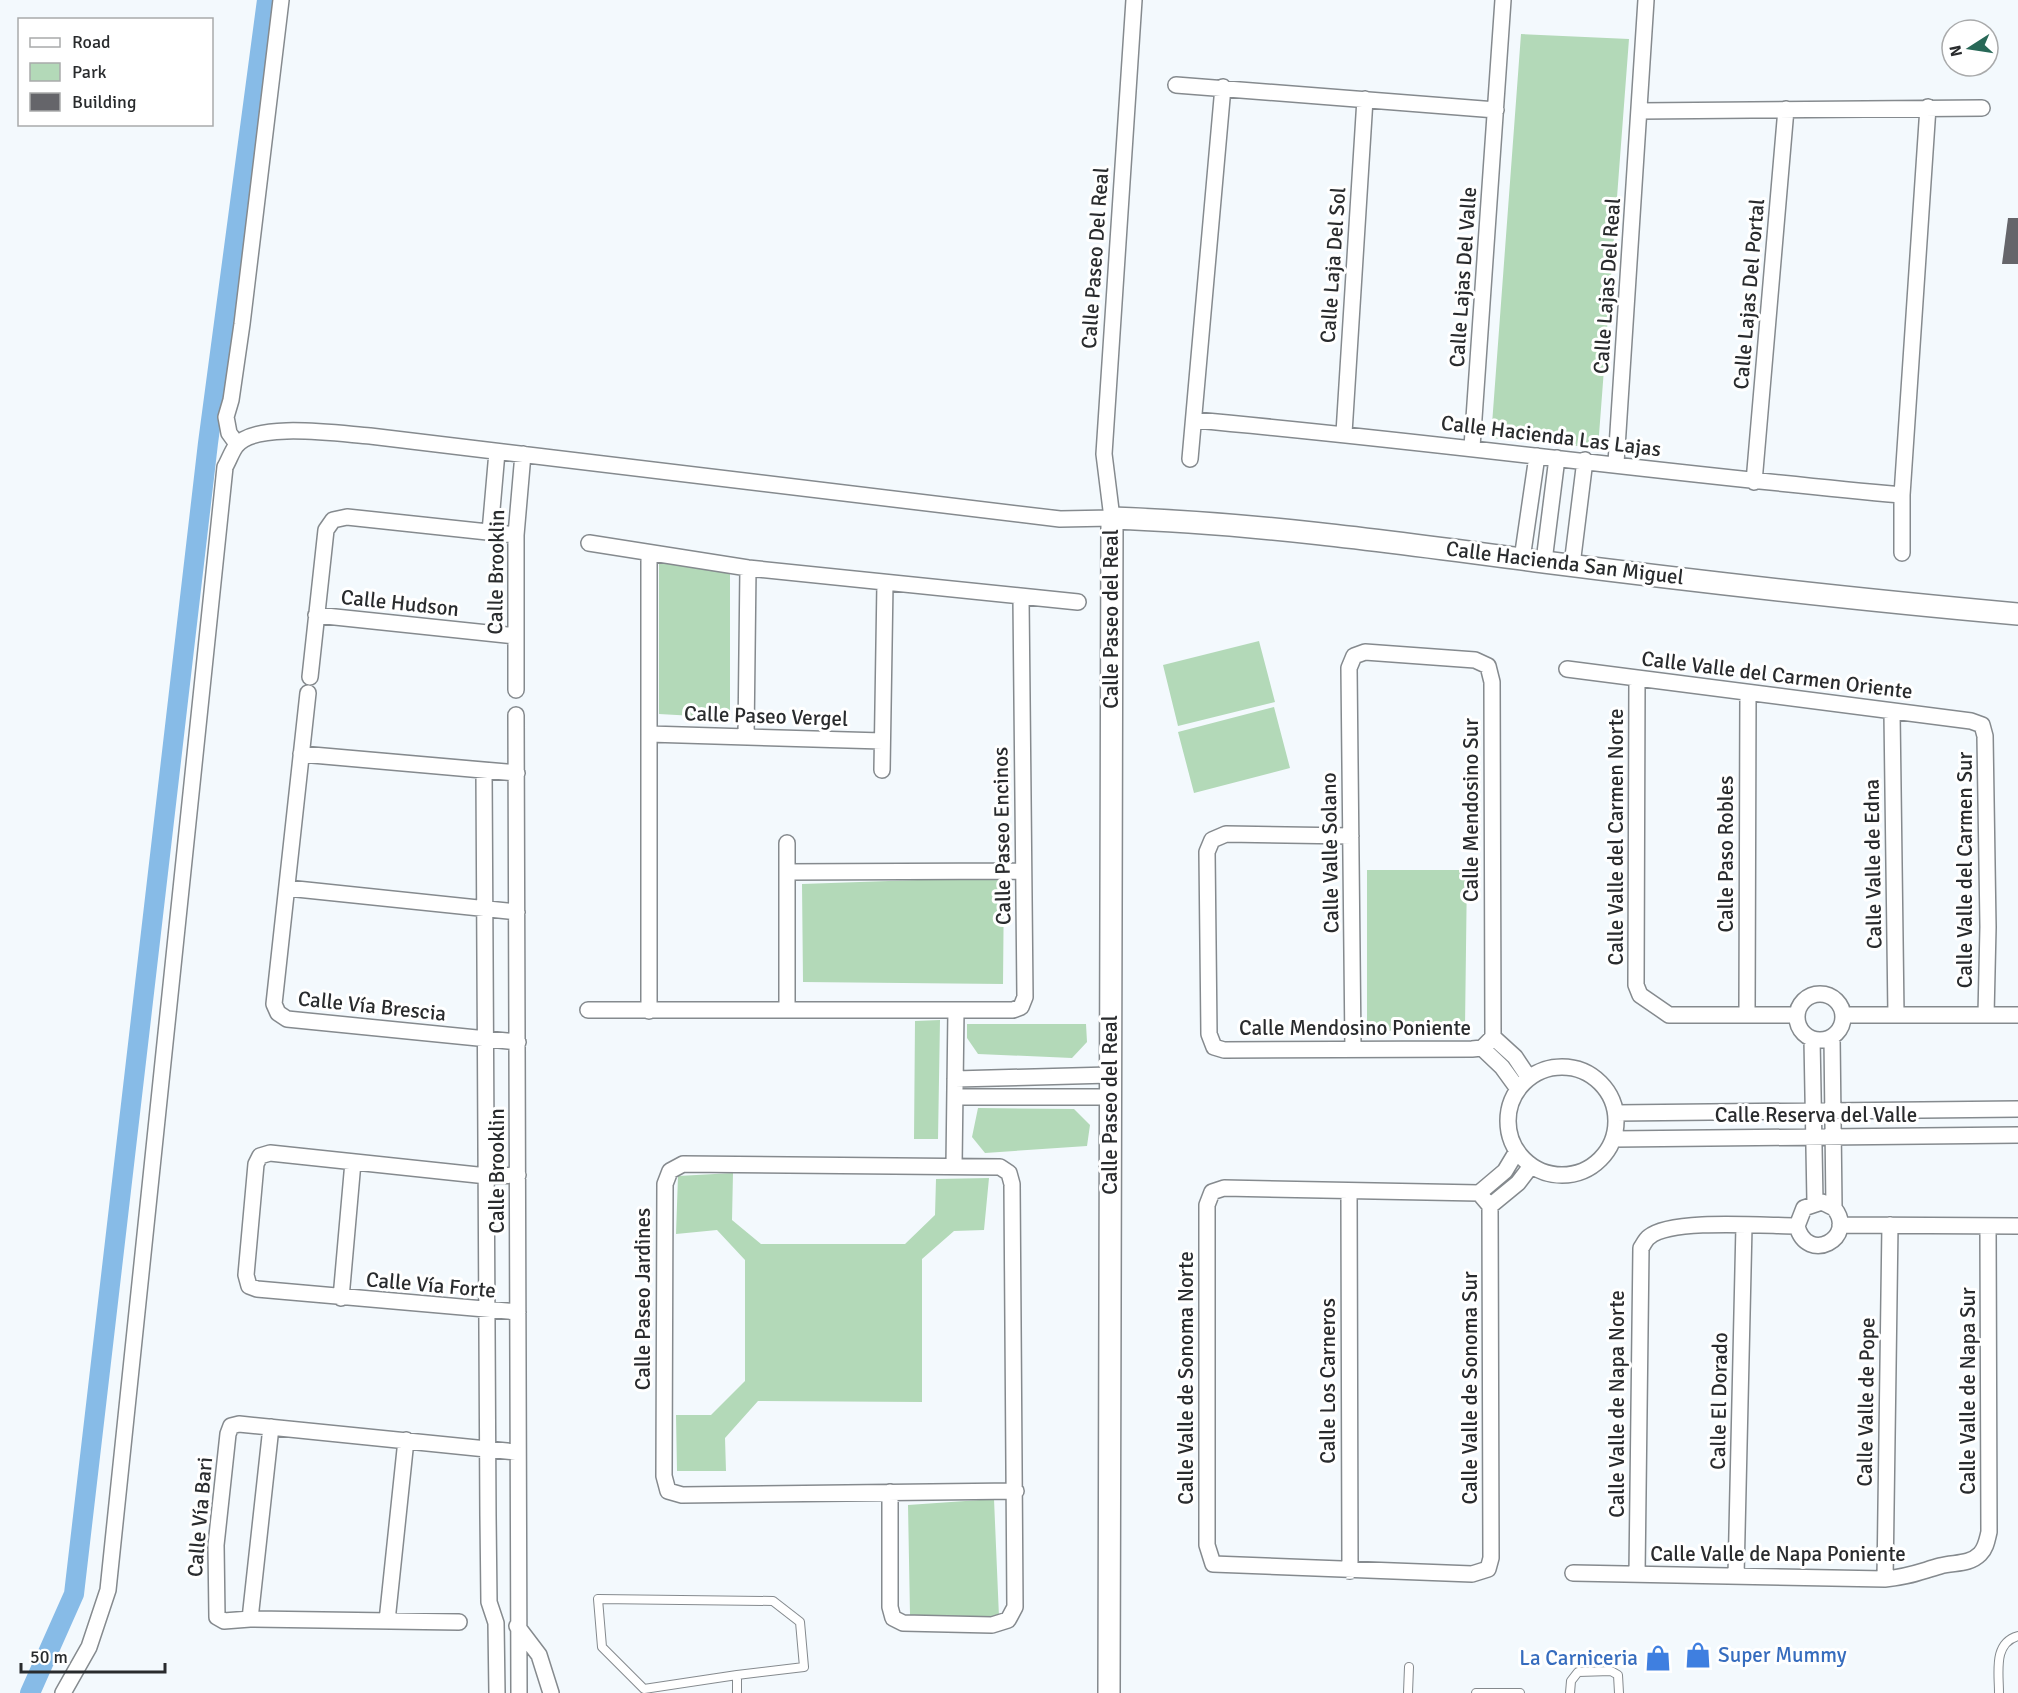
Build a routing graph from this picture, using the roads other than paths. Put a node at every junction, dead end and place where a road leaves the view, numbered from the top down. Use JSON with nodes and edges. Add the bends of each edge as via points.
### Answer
{"nodes":[{"id":1,"x":281,"y":0,"type":"edge"},
{"id":2,"x":1134,"y":0,"type":"edge"},
{"id":3,"x":1503,"y":0,"type":"edge"},
{"id":4,"x":1646,"y":0,"type":"edge"},
{"id":5,"x":1176,"y":85,"type":"dead end"},
{"id":6,"x":1223,"y":87,"type":"junction"},
{"id":7,"x":1365,"y":99,"type":"junction"},
{"id":8,"x":1928,"y":107,"type":"junction"},
{"id":9,"x":1982,"y":108,"type":"dead end"},
{"id":10,"x":1786,"y":109,"type":"junction"},
{"id":11,"x":1496,"y":110,"type":"junction"},
{"id":12,"x":1640,"y":111,"type":"junction"},
{"id":13,"x":1194,"y":420,"type":"junction"},
{"id":14,"x":1344,"y":433,"type":"junction"},
{"id":15,"x":237,"y":444,"type":"junction"},
{"id":16,"x":1472,"y":447,"type":"junction"},
{"id":17,"x":498,"y":452,"type":"junction"},
{"id":18,"x":523,"y":454,"type":"junction"},
{"id":19,"x":1538,"y":456,"type":"junction"},
{"id":20,"x":1557,"y":458,"type":"junction"},
{"id":21,"x":1190,"y":459,"type":"dead end"},
{"id":22,"x":1585,"y":460,"type":"junction"},
{"id":23,"x":1616,"y":463,"type":"junction"},
{"id":24,"x":1754,"y":482,"type":"junction"},
{"id":25,"x":1902,"y":495,"type":"junction"},
{"id":26,"x":1112,"y":518,"type":"junction"},
{"id":27,"x":490,"y":532,"type":"junction"},
{"id":28,"x":516,"y":535,"type":"junction"},
{"id":29,"x":590,"y":543,"type":"dead end"},
{"id":30,"x":1902,"y":553,"type":"dead end"},
{"id":31,"x":649,"y":554,"type":"junction"},
{"id":32,"x":1522,"y":559,"type":"junction"},
{"id":33,"x":1544,"y":561,"type":"junction"},
{"id":34,"x":1572,"y":565,"type":"junction"},
{"id":35,"x":748,"y":568,"type":"junction"},
{"id":36,"x":885,"y":583,"type":"junction"},
{"id":37,"x":1021,"y":598,"type":"junction"},
{"id":38,"x":1078,"y":602,"type":"dead end"},
{"id":39,"x":2018,"y":614,"type":"edge"},
{"id":40,"x":316,"y":615,"type":"junction"},
{"id":41,"x":516,"y":636,"type":"junction"},
{"id":42,"x":1354,"y":656,"type":"joint"},
{"id":43,"x":1567,"y":669,"type":"dead end"},
{"id":44,"x":310,"y":677,"type":"dead end"},
{"id":45,"x":1637,"y":678,"type":"junction"},
{"id":46,"x":516,"y":690,"type":"dead end"},
{"id":47,"x":308,"y":693,"type":"dead end"},
{"id":48,"x":1748,"y":693,"type":"junction"},
{"id":49,"x":1892,"y":713,"type":"junction"},
{"id":50,"x":516,"y":715,"type":"dead end"},
{"id":51,"x":1982,"y":726,"type":"joint"},
{"id":52,"x":649,"y":734,"type":"junction"},
{"id":53,"x":746,"y":737,"type":"junction"},
{"id":54,"x":882,"y":741,"type":"junction"},
{"id":55,"x":301,"y":754,"type":"junction"},
{"id":56,"x":882,"y":770,"type":"dead end"},
{"id":57,"x":484,"y":771,"type":"junction"},
{"id":58,"x":517,"y":773,"type":"junction"},
{"id":59,"x":1351,"y":836,"type":"junction"},
{"id":60,"x":787,"y":843,"type":"dead end"},
{"id":61,"x":1023,"y":871,"type":"junction"},
{"id":62,"x":787,"y":872,"type":"junction"},
{"id":63,"x":286,"y":888,"type":"junction"},
{"id":64,"x":485,"y":910,"type":"junction"},
{"id":65,"x":517,"y":912,"type":"junction"},
{"id":66,"x":588,"y":1010,"type":"dead end"},
{"id":67,"x":787,"y":1010,"type":"junction"},
{"id":68,"x":956,"y":1010,"type":"junction"},
{"id":69,"x":649,"y":1011,"type":"junction"},
{"id":70,"x":1747,"y":1015,"type":"junction"},
{"id":71,"x":1797,"y":1015,"type":"junction"},
{"id":72,"x":1843,"y":1015,"type":"junction"},
{"id":73,"x":1896,"y":1015,"type":"junction"},
{"id":74,"x":1986,"y":1015,"type":"junction"},
{"id":75,"x":2018,"y":1015,"type":"edge"},
{"id":76,"x":1832,"y":1037,"type":"junction"},
{"id":77,"x":1812,"y":1039,"type":"junction"},
{"id":78,"x":486,"y":1040,"type":"junction"},
{"id":79,"x":518,"y":1042,"type":"junction"},
{"id":80,"x":1487,"y":1043,"type":"junction"},
{"id":81,"x":1353,"y":1049,"type":"junction"},
{"id":82,"x":1110,"y":1075,"type":"junction"},
{"id":83,"x":1529,"y":1078,"type":"junction"},
{"id":84,"x":955,"y":1079,"type":"junction"},
{"id":85,"x":1518,"y":1089,"type":"junction"},
{"id":86,"x":955,"y":1097,"type":"junction"},
{"id":87,"x":1110,"y":1097,"type":"junction"},
{"id":88,"x":2018,"y":1109,"type":"edge"},
{"id":89,"x":1814,"y":1111,"type":"junction"},
{"id":90,"x":1833,"y":1111,"type":"junction"},
{"id":91,"x":1616,"y":1113,"type":"junction"},
{"id":92,"x":2018,"y":1135,"type":"edge"},
{"id":93,"x":1814,"y":1136,"type":"junction"},
{"id":94,"x":1833,"y":1136,"type":"junction"},
{"id":95,"x":1614,"y":1139,"type":"junction"},
{"id":96,"x":1517,"y":1151,"type":"junction"},
{"id":97,"x":353,"y":1162,"type":"junction"},
{"id":98,"x":954,"y":1166,"type":"junction"},
{"id":99,"x":1531,"y":1166,"type":"junction"},
{"id":100,"x":518,"y":1175,"type":"junction"},
{"id":101,"x":487,"y":1176,"type":"junction"},
{"id":102,"x":1349,"y":1192,"type":"junction"},
{"id":103,"x":1479,"y":1193,"type":"junction"},
{"id":104,"x":1815,"y":1202,"type":"junction"},
{"id":105,"x":1490,"y":1206,"type":"junction"},
{"id":106,"x":1834,"y":1208,"type":"junction"},
{"id":107,"x":1840,"y":1225,"type":"junction"},
{"id":108,"x":1890,"y":1225,"type":"junction"},
{"id":109,"x":1744,"y":1226,"type":"junction"},
{"id":110,"x":1797,"y":1226,"type":"junction"},
{"id":111,"x":1988,"y":1226,"type":"junction"},
{"id":112,"x":2018,"y":1226,"type":"edge"},
{"id":113,"x":341,"y":1298,"type":"junction"},
{"id":114,"x":488,"y":1311,"type":"junction"},
{"id":115,"x":518,"y":1312,"type":"junction"},
{"id":116,"x":271,"y":1427,"type":"junction"},
{"id":117,"x":406,"y":1440,"type":"junction"},
{"id":118,"x":489,"y":1448,"type":"junction"},
{"id":119,"x":516,"y":1452,"type":"junction"},
{"id":120,"x":1016,"y":1491,"type":"junction"},
{"id":121,"x":890,"y":1492,"type":"junction"},
{"id":122,"x":1980,"y":1554,"type":"joint"},
{"id":123,"x":1350,"y":1571,"type":"junction"},
{"id":124,"x":1573,"y":1574,"type":"dead end"},
{"id":125,"x":1637,"y":1574,"type":"junction"},
{"id":126,"x":1736,"y":1576,"type":"junction"},
{"id":127,"x":1885,"y":1579,"type":"junction"},
{"id":128,"x":250,"y":1619,"type":"junction"},
{"id":129,"x":387,"y":1621,"type":"junction"},
{"id":130,"x":459,"y":1622,"type":"dead end"},
{"id":131,"x":496,"y":1623,"type":"junction"},
{"id":132,"x":518,"y":1627,"type":"junction"},
{"id":133,"x":2018,"y":1636,"type":"edge"},
{"id":134,"x":1409,"y":1667,"type":"dead end"},
{"id":135,"x":737,"y":1675,"type":"junction"},
{"id":136,"x":63,"y":1693,"type":"edge"},
{"id":137,"x":497,"y":1693,"type":"edge"},
{"id":138,"x":519,"y":1693,"type":"edge"},
{"id":139,"x":551,"y":1693,"type":"edge"},
{"id":140,"x":737,"y":1693,"type":"edge"},
{"id":141,"x":1109,"y":1693,"type":"edge"},
{"id":142,"x":1408,"y":1693,"type":"edge"},
{"id":143,"x":1476,"y":1693,"type":"edge"},
{"id":144,"x":1520,"y":1693,"type":"edge"},
{"id":145,"x":1570,"y":1693,"type":"edge"},
{"id":146,"x":1619,"y":1693,"type":"edge"},
{"id":147,"x":1999,"y":1693,"type":"edge"}],
"edges":[{"from":1,"to":15,"type":"street","via":[[242,324],[226,417],[229,433]]},
{"from":2,"to":26,"type":"street","name":"Calle Paseo Del Real","via":[[1104,454]]},
{"from":3,"to":11,"type":"street","name":"Calle Lajas Del Valle"},
{"from":4,"to":12,"type":"street","name":"Calle Lajas Del Real"},
{"from":5,"to":6,"type":"street"},
{"from":6,"to":7,"type":"street"},
{"from":6,"to":13,"type":"street"},
{"from":7,"to":11,"type":"street"},
{"from":7,"to":14,"type":"street","name":"Calle Laja Del Sol"},
{"from":8,"to":9,"type":"street"},
{"from":8,"to":10,"type":"street"},
{"from":8,"to":25,"type":"street"},
{"from":10,"to":12,"type":"street"},
{"from":10,"to":24,"type":"street","name":"Calle Lajas Del Portal"},
{"from":11,"to":16,"type":"street","name":"Calle Lajas Del Valle"},
{"from":12,"to":23,"type":"street","name":"Calle Lajas Del Real"},
{"from":13,"to":14,"type":"street","name":"Calle Hacienda Las Lajas"},
{"from":13,"to":21,"type":"street"},
{"from":14,"to":16,"type":"street","name":"Calle Hacienda Las Lajas"},
{"from":15,"to":17,"type":"street","via":[[263,431],[280,430],[370,436]]},
{"from":15,"to":136,"type":"street","via":[[225,467],[108,1590],[89,1647]]},
{"from":16,"to":19,"type":"street","name":"Calle Hacienda Las Lajas"},
{"from":17,"to":18,"type":"street"},
{"from":17,"to":27,"type":"street","name":"Calle Brooklin"},
{"from":18,"to":26,"type":"street","via":[[1060,519]]},
{"from":18,"to":28,"type":"street","name":"Calle Brooklin"},
{"from":19,"to":20,"type":"street","name":"Calle Hacienda Las Lajas"},
{"from":19,"to":32,"type":"street"},
{"from":20,"to":22,"type":"street","name":"Calle Hacienda Las Lajas"},
{"from":20,"to":33,"type":"street"},
{"from":22,"to":23,"type":"street","name":"Calle Hacienda Las Lajas"},
{"from":22,"to":34,"type":"street"},
{"from":23,"to":24,"type":"street","name":"Calle Hacienda Las Lajas"},
{"from":24,"to":25,"type":"street","name":"Calle Hacienda Las Lajas"},
{"from":25,"to":30,"type":"street"},
{"from":26,"to":32,"type":"street","name":"Calle Hacienda San Miguel","via":[[1365,537]]},
{"from":26,"to":82,"type":"street","name":"Calle Paseo del Real"},
{"from":27,"to":28,"type":"street"},
{"from":27,"to":40,"type":"street","name":"Calle Hudson","via":[[347,518],[333,520],[326,530]]},
{"from":28,"to":41,"type":"street","name":"Calle Brooklin"},
{"from":29,"to":31,"type":"street"},
{"from":31,"to":35,"type":"street"},
{"from":31,"to":52,"type":"street"},
{"from":32,"to":33,"type":"street","name":"Calle Hacienda San Miguel"},
{"from":33,"to":34,"type":"street","name":"Calle Hacienda San Miguel"},
{"from":34,"to":39,"type":"street","name":"Calle Hacienda San Miguel"},
{"from":35,"to":36,"type":"street"},
{"from":35,"to":53,"type":"street"},
{"from":36,"to":37,"type":"street"},
{"from":36,"to":54,"type":"street"},
{"from":37,"to":38,"type":"street"},
{"from":37,"to":61,"type":"street","name":"Calle Paseo Encinos"},
{"from":40,"to":41,"type":"street","name":"Calle Hudson"},
{"from":40,"to":44,"type":"street","name":"Calle Hudson"},
{"from":41,"to":46,"type":"street","name":"Calle Brooklin"},
{"from":42,"to":59,"type":"street","name":"Calle Valle Solano","via":[[1350,668]]},
{"from":42,"to":80,"type":"street","name":"Calle Mendosino Sur","via":[[1365,652],[1464,659],[1488,666],[1492,682]]},
{"from":43,"to":45,"type":"street","name":"Calle Valle del Carmen Oriente"},
{"from":45,"to":48,"type":"street","name":"Calle Valle del Carmen Oriente"},
{"from":45,"to":70,"type":"street","name":"Calle Valle del Carmen Norte","via":[[1636,985],[1640,995],[1669,1015]]},
{"from":47,"to":55,"type":"street","name":"Calle Vía Brescia"},
{"from":48,"to":49,"type":"street","name":"Calle Valle del Carmen Oriente"},
{"from":48,"to":70,"type":"street","name":"Calle Paso Robles"},
{"from":49,"to":51,"type":"street","name":"Calle Valle del Carmen Oriente","via":[[1971,721]]},
{"from":49,"to":73,"type":"street","name":"Calle Valle de Edna"},
{"from":50,"to":58,"type":"street","name":"Calle Brooklin"},
{"from":51,"to":74,"type":"street","name":"Calle Valle del Carmen Sur","via":[[1988,915]]},
{"from":52,"to":53,"type":"street","name":"Calle Paseo Vergel"},
{"from":52,"to":69,"type":"street"},
{"from":53,"to":54,"type":"street","name":"Calle Paseo Vergel"},
{"from":54,"to":56,"type":"street"},
{"from":55,"to":57,"type":"street"},
{"from":55,"to":63,"type":"street","name":"Calle Vía Brescia"},
{"from":57,"to":58,"type":"street"},
{"from":57,"to":64,"type":"street","name":"Calle Brooklin"},
{"from":58,"to":65,"type":"street","name":"Calle Brooklin"},
{"from":59,"to":81,"type":"street","name":"Calle Valle Solano"},
{"from":59,"to":81,"type":"street","name":"Calle Mendosino Poniente","via":[[1226,834],[1212,840],[1207,852],[1209,1034],[1214,1047]]},
{"from":60,"to":62,"type":"street"},
{"from":61,"to":62,"type":"street"},
{"from":61,"to":68,"type":"street","name":"Calle Paseo Encinos","via":[[1025,997],[1021,1007]]},
{"from":62,"to":67,"type":"street"},
{"from":63,"to":64,"type":"street"},
{"from":63,"to":78,"type":"street","name":"Calle Vía Brescia","via":[[274,1004],[278,1013],[287,1019]]},
{"from":64,"to":65,"type":"street"},
{"from":64,"to":78,"type":"street","name":"Calle Brooklin"},
{"from":65,"to":79,"type":"street","name":"Calle Brooklin"},
{"from":66,"to":69,"type":"street","name":"Calle Paseo Encinos"},
{"from":67,"to":68,"type":"street","name":"Calle Paseo Encinos"},
{"from":67,"to":69,"type":"street","name":"Calle Paseo Encinos"},
{"from":68,"to":84,"type":"street"},
{"from":70,"to":71,"type":"street"},
{"from":71,"to":72,"type":"street","via":[[1803,1001],[1816,993],[1832,996]]},
{"from":71,"to":77,"type":"street","via":[[1801,1031]]},
{"from":72,"to":73,"type":"street"},
{"from":72,"to":76,"type":"street","via":[[1840,1029]]},
{"from":73,"to":74,"type":"street"},
{"from":74,"to":75,"type":"street"},
{"from":76,"to":77,"type":"street"},
{"from":76,"to":90,"type":"street"},
{"from":77,"to":89,"type":"street"},
{"from":78,"to":79,"type":"street","name":"Calle Vía Brescia"},
{"from":78,"to":101,"type":"street","name":"Calle Brooklin"},
{"from":79,"to":100,"type":"street","name":"Calle Brooklin"},
{"from":80,"to":81,"type":"street","name":"Calle Mendosino Poniente"},
{"from":80,"to":83,"type":"street","via":[[1515,1057]]},
{"from":80,"to":85,"type":"street"},
{"from":82,"to":84,"type":"street"},
{"from":82,"to":87,"type":"street","name":"Calle Paseo del Real"},
{"from":83,"to":85,"type":"street"},
{"from":83,"to":91,"type":"street","via":[[1544,1069],[1578,1068],[1605,1088]]},
{"from":84,"to":86,"type":"street"},
{"from":85,"to":96,"type":"street","via":[[1510,1104],[1508,1120]]},
{"from":86,"to":87,"type":"street"},
{"from":86,"to":98,"type":"street"},
{"from":87,"to":141,"type":"street","name":"Calle Paseo del Real"},
{"from":88,"to":90,"type":"street","name":"Calle Reserva del Valle"},
{"from":89,"to":90,"type":"street","name":"Calle Reserva del Valle"},
{"from":89,"to":91,"type":"street","name":"Calle Reserva del Valle"},
{"from":89,"to":93,"type":"street"},
{"from":90,"to":94,"type":"street"},
{"from":91,"to":95,"type":"street"},
{"from":92,"to":94,"type":"street","name":"Calle Reserva del Valle"},
{"from":93,"to":94,"type":"street","name":"Calle Reserva del Valle"},
{"from":93,"to":95,"type":"street","name":"Calle Reserva del Valle"},
{"from":93,"to":104,"type":"street"},
{"from":94,"to":106,"type":"street"},
{"from":95,"to":99,"type":"street","via":[[1594,1165],[1578,1173],[1561,1175]]},
{"from":96,"to":99,"type":"street"},
{"from":96,"to":103,"type":"street","via":[[1505,1171]]},
{"from":97,"to":101,"type":"street","name":"Calle Vía Forte"},
{"from":97,"to":113,"type":"street","name":"Calle Vía Forte"},
{"from":97,"to":113,"type":"street","name":"Calle Vía Forte","via":[[270,1153],[260,1156],[256,1164],[246,1275],[249,1286],[257,1289]]},
{"from":98,"to":120,"type":"street","name":"Calle Paseo Jardines","via":[[1000,1167],[1009,1173],[1012,1184]]},
{"from":98,"to":121,"type":"street","name":"Calle Paseo Jardines","via":[[682,1164],[670,1171],[665,1184],[664,1476],[668,1491],[682,1495]]},
{"from":99,"to":105,"type":"street","via":[[1518,1183]]},
{"from":100,"to":101,"type":"street","name":"Calle Vía Forte"},
{"from":100,"to":115,"type":"street","name":"Calle Brooklin"},
{"from":101,"to":114,"type":"street","name":"Calle Brooklin"},
{"from":102,"to":103,"type":"street"},
{"from":102,"to":123,"type":"street","name":"Calle Los Carneros"},
{"from":102,"to":123,"type":"street","name":"Calle Valle de Sonoma Norte","via":[[1224,1188],[1212,1192],[1208,1205],[1207,1545],[1213,1564]]},
{"from":103,"to":105,"type":"street"},
{"from":104,"to":106,"type":"street"},
{"from":104,"to":110,"type":"street","via":[[1804,1208]]},
{"from":105,"to":123,"type":"street","name":"Calle Valle de Sonoma Sur","via":[[1488,1569],[1472,1574]]},
{"from":106,"to":107,"type":"street"},
{"from":107,"to":108,"type":"street"},
{"from":107,"to":110,"type":"street","via":[[1829,1243],[1815,1245],[1803,1239]]},
{"from":108,"to":111,"type":"street"},
{"from":108,"to":127,"type":"street","name":"Calle Valle de Pope"},
{"from":109,"to":110,"type":"street"},
{"from":109,"to":125,"type":"street","name":"Calle Valle de Napa Norte","via":[[1684,1225],[1664,1229],[1649,1236],[1641,1248]]},
{"from":109,"to":126,"type":"street","name":"Calle El Dorado"},
{"from":111,"to":112,"type":"street"},
{"from":111,"to":122,"type":"street","name":"Calle Valle de Napa Sur","via":[[1989,1532]]},
{"from":113,"to":114,"type":"street","name":"Calle Vía Forte"},
{"from":114,"to":115,"type":"street","name":"Calle Vía Forte"},
{"from":114,"to":118,"type":"street","name":"Calle Brooklin"},
{"from":115,"to":119,"type":"street","name":"Calle Brooklin"},
{"from":116,"to":117,"type":"street","name":"Calle Vía Bari"},
{"from":116,"to":128,"type":"street"},
{"from":116,"to":128,"type":"street","name":"Calle Vía Bari","via":[[239,1424],[231,1426],[228,1434],[216,1545],[215,1609],[217,1617],[224,1621]]},
{"from":117,"to":118,"type":"street","name":"Calle Vía Bari"},
{"from":117,"to":129,"type":"street"},
{"from":118,"to":119,"type":"street","name":"Calle Vía Bari"},
{"from":118,"to":131,"type":"street","name":"Calle Brooklin","via":[[489,1602]]},
{"from":119,"to":132,"type":"street","name":"Calle Brooklin"},
{"from":120,"to":121,"type":"street","name":"Calle Paseo Jardines"},
{"from":120,"to":121,"type":"street","name":"Calle Paseo Jardines","via":[[1015,1607],[1008,1620],[992,1625],[903,1623],[893,1618]]},
{"from":122,"to":127,"type":"street","name":"Calle Valle de Napa Poniente","via":[[1968,1562],[1941,1566],[1912,1577]]},
{"from":124,"to":125,"type":"street","name":"Calle Valle de Napa Poniente"},
{"from":125,"to":126,"type":"street","name":"Calle Valle de Napa Poniente"},
{"from":126,"to":127,"type":"street","name":"Calle Valle de Napa Poniente"},
{"from":128,"to":129,"type":"street","name":"Calle Vía Bari"},
{"from":129,"to":130,"type":"street","name":"Calle Vía Bari"},
{"from":131,"to":132,"type":"street"},
{"from":131,"to":137,"type":"street","name":"Calle Brooklin"},
{"from":132,"to":138,"type":"street","name":"Calle Brooklin"},
{"from":132,"to":139,"type":"street","via":[[539,1655]]},
{"from":133,"to":147,"type":"lane","via":[[2000,1650]]},
{"from":134,"to":142,"type":"lane"},
{"from":135,"to":135,"type":"lane","via":[[644,1689],[602,1647],[598,1599],[773,1601],[800,1622],[804,1667]]},
{"from":135,"to":140,"type":"lane"},
{"from":143,"to":144,"type":"lane"},
{"from":145,"to":146,"type":"lane","via":[[1571,1680],[1578,1672],[1611,1671],[1618,1675]]}]}
